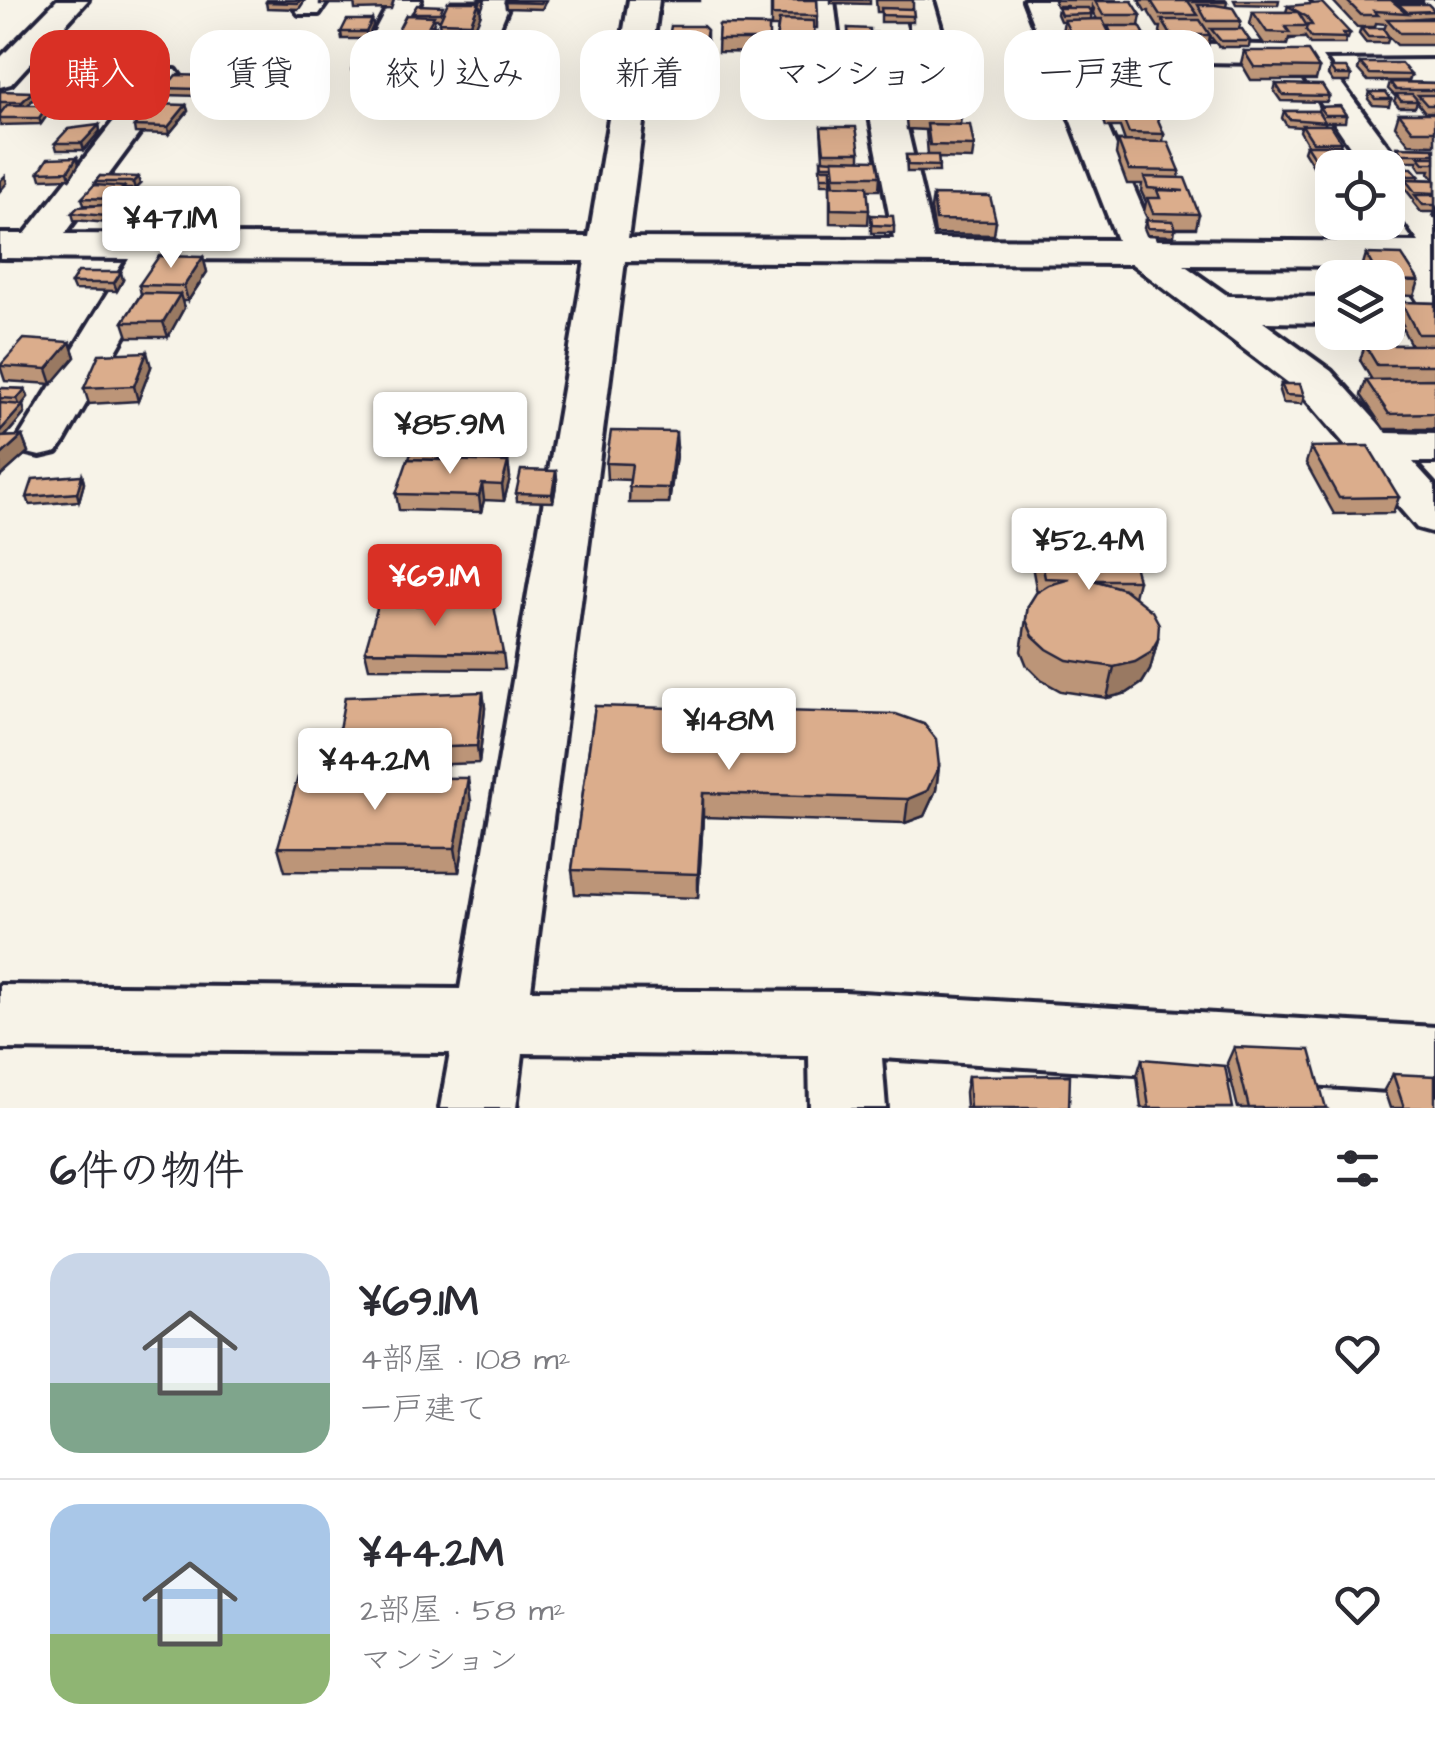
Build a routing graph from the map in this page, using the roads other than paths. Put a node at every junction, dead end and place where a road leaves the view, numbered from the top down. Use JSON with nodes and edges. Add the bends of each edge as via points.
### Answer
{"nodes":[{"id":1,"x":73,"y":0,"type":"edge"},
{"id":2,"x":406,"y":0,"type":"edge"},
{"id":3,"x":496,"y":0,"type":"edge"},
{"id":4,"x":644,"y":0,"type":"edge"},
{"id":5,"x":819,"y":0,"type":"edge"},
{"id":6,"x":918,"y":0,"type":"edge"},
{"id":7,"x":1038,"y":0,"type":"edge"},
{"id":8,"x":1326,"y":0,"type":"edge"},
{"id":9,"x":1430,"y":0,"type":"edge"},
{"id":10,"x":1435,"y":6,"type":"edge"},
{"id":11,"x":1140,"y":17,"type":"edge"},
{"id":12,"x":1243,"y":27,"type":"edge"},
{"id":13,"x":391,"y":30,"type":"edge"},
{"id":14,"x":484,"y":30,"type":"edge"},
{"id":15,"x":822,"y":30,"type":"edge"},
{"id":16,"x":926,"y":30,"type":"edge"},
{"id":17,"x":1052,"y":30,"type":"edge"},
{"id":18,"x":1147,"y":30,"type":"edge"},
{"id":19,"x":1364,"y":46,"type":"junction"},
{"id":20,"x":1435,"y":47,"type":"edge"},
{"id":21,"x":1299,"y":48,"type":"junction"},
{"id":22,"x":1214,"y":53,"type":"edge"},
{"id":23,"x":1263,"y":54,"type":"junction"},
{"id":24,"x":0,"y":76,"type":"edge"},
{"id":25,"x":128,"y":120,"type":"edge"},
{"id":26,"x":888,"y":120,"type":"edge"},
{"id":27,"x":1089,"y":120,"type":"edge"},
{"id":28,"x":1372,"y":150,"type":"edge"},
{"id":29,"x":1405,"y":207,"type":"edge"},
{"id":30,"x":18,"y":246,"type":"edge"},
{"id":31,"x":156,"y":246,"type":"junction"},
{"id":32,"x":1426,"y":248,"type":"edge"},
{"id":33,"x":608,"y":249,"type":"junction"},
{"id":34,"x":916,"y":251,"type":"junction"},
{"id":35,"x":1141,"y":252,"type":"junction"},
{"id":36,"x":1424,"y":306,"type":"edge"},
{"id":37,"x":1217,"y":309,"type":"junction"},
{"id":38,"x":1315,"y":310,"type":"edge"},
{"id":39,"x":40,"y":442,"type":"dead end"},
{"id":40,"x":1377,"y":447,"type":"junction"},
{"id":41,"x":1435,"y":448,"type":"edge"},
{"id":42,"x":1435,"y":516,"type":"edge"},
{"id":43,"x":0,"y":1017,"type":"edge"},
{"id":44,"x":491,"y":1024,"type":"junction"},
{"id":45,"x":844,"y":1024,"type":"junction"},
{"id":46,"x":1435,"y":1060,"type":"edge"},
{"id":47,"x":478,"y":1108,"type":"edge"},
{"id":48,"x":848,"y":1108,"type":"edge"}],
"edges":[{"from":1,"to":24,"type":"street"},
{"from":2,"to":13,"type":"street"},
{"from":3,"to":14,"type":"street"},
{"from":4,"to":33,"type":"street"},
{"from":5,"to":15,"type":"street"},
{"from":6,"to":16,"type":"street"},
{"from":7,"to":17,"type":"street"},
{"from":8,"to":19,"type":"street"},
{"from":9,"to":10,"type":"street"},
{"from":11,"to":18,"type":"street"},
{"from":12,"to":23,"type":"street"},
{"from":19,"to":20,"type":"street"},
{"from":19,"to":21,"type":"street"},
{"from":21,"to":23,"type":"street"},
{"from":21,"to":28,"type":"street"},
{"from":22,"to":23,"type":"street"},
{"from":25,"to":30,"type":"street"},
{"from":26,"to":34,"type":"street"},
{"from":27,"to":35,"type":"street"},
{"from":29,"to":32,"type":"street"},
{"from":30,"to":31,"type":"street"},
{"from":31,"to":33,"type":"street"},
{"from":31,"to":39,"type":"street"},
{"from":32,"to":35,"type":"street"},
{"from":32,"to":36,"type":"street"},
{"from":33,"to":34,"type":"street"},
{"from":33,"to":44,"type":"street"},
{"from":34,"to":35,"type":"street"},
{"from":35,"to":37,"type":"street"},
{"from":37,"to":38,"type":"street"},
{"from":37,"to":40,"type":"street","via":[[1315,381]]},
{"from":40,"to":41,"type":"street"},
{"from":40,"to":42,"type":"street"},
{"from":43,"to":44,"type":"street"},
{"from":44,"to":45,"type":"street"},
{"from":44,"to":47,"type":"street"},
{"from":45,"to":46,"type":"street"},
{"from":45,"to":48,"type":"street"}]}
